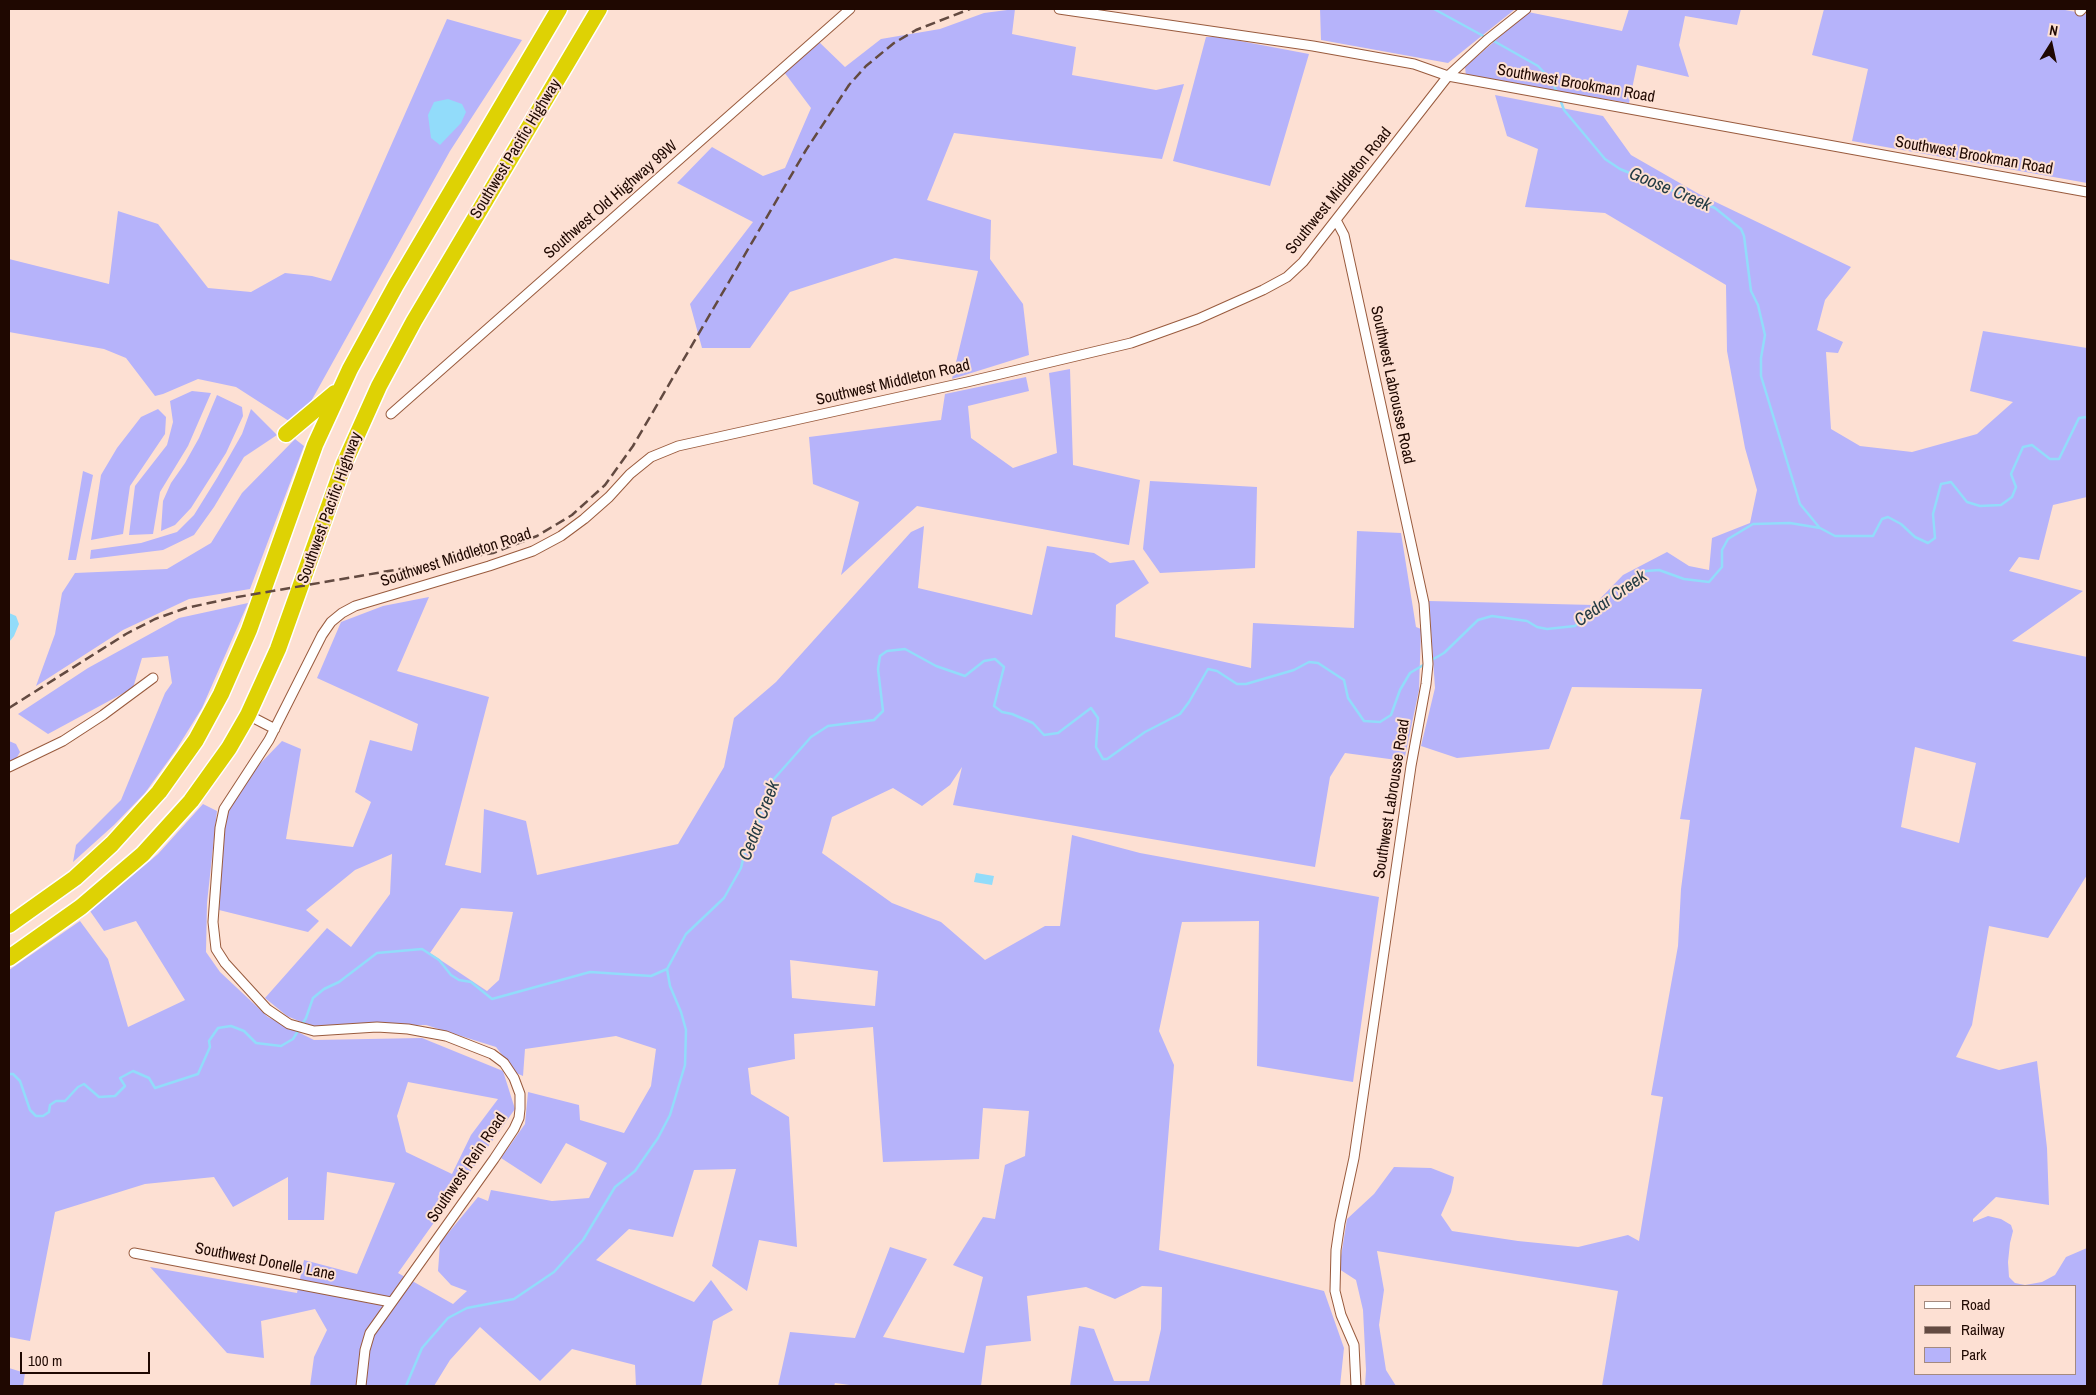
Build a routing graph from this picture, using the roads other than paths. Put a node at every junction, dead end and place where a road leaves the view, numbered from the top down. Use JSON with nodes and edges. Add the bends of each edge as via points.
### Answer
{"nodes":[{"id":1,"x":560,"y":9,"type":"edge"},
{"id":2,"x":599,"y":9,"type":"edge"},
{"id":3,"x":850,"y":9,"type":"edge"},
{"id":4,"x":1059,"y":9,"type":"edge"},
{"id":5,"x":1526,"y":9,"type":"edge"},
{"id":6,"x":1448,"y":76,"type":"junction"},
{"id":7,"x":2087,"y":192,"type":"edge"},
{"id":8,"x":1336,"y":220,"type":"junction"},
{"id":9,"x":341,"y":388,"type":"junction"},
{"id":10,"x":391,"y":414,"type":"dead end"},
{"id":11,"x":286,"y":434,"type":"dead end"},
{"id":12,"x":153,"y":678,"type":"dead end"},
{"id":13,"x":248,"y":715,"type":"junction"},
{"id":14,"x":275,"y":729,"type":"junction"},
{"id":15,"x":9,"y":767,"type":"edge"},
{"id":16,"x":9,"y":925,"type":"edge"},
{"id":17,"x":9,"y":958,"type":"edge"},
{"id":18,"x":134,"y":1253,"type":"dead end"},
{"id":19,"x":391,"y":1302,"type":"junction"},
{"id":20,"x":361,"y":1386,"type":"edge"},
{"id":21,"x":1356,"y":1386,"type":"edge"}],
"edges":[{"from":1,"to":9,"type":"highway","name":"Southwest Pacific Highway","via":[[384,306]]},
{"from":2,"to":13,"type":"highway","name":"Southwest Pacific Highway","via":[[414,321],[379,386],[344,464],[278,649]]},
{"from":3,"to":10,"type":"street","name":"Southwest Old Highway 99W"},
{"from":4,"to":6,"type":"street","name":"Southwest Brookman Road","via":[[1313,46],[1414,64]]},
{"from":5,"to":6,"type":"street","name":"Southwest Middleton Road"},
{"from":6,"to":7,"type":"street","name":"Southwest Brookman Road"},
{"from":6,"to":8,"type":"street","name":"Southwest Middleton Road"},
{"from":8,"to":14,"type":"street","name":"Southwest Middleton Road","via":[[1286,278],[1164,332],[967,382],[678,446],[651,457],[584,519],[562,536],[533,551],[355,606],[342,613],[322,634]]},
{"from":8,"to":21,"type":"street","name":"Southwest Labrousse Road","via":[[1344,235],[1424,603],[1427,648],[1426,684],[1411,766],[1354,1158],[1336,1250],[1335,1291],[1354,1345]]},
{"from":9,"to":11,"type":"highway"},
{"from":9,"to":16,"type":"highway","name":"Southwest Pacific Highway","via":[[309,460],[249,630],[221,694],[196,740],[159,792],[112,844],[75,878]]},
{"from":12,"to":15,"type":"street","via":[[63,741]]},
{"from":13,"to":14,"type":"street"},
{"from":13,"to":17,"type":"highway","name":"Southwest Pacific Highway","via":[[202,787],[143,854],[81,907]]},
{"from":14,"to":19,"type":"street","name":"Southwest Rein Road","via":[[224,809],[214,928],[216,949],[225,963],[279,1019],[301,1028],[330,1031],[377,1026],[446,1036],[492,1054],[504,1063],[518,1085],[520,1109],[514,1129]]},
{"from":18,"to":19,"type":"street","name":"Southwest Donelle Lane"},
{"from":19,"to":20,"type":"street","name":"Southwest Rein Road","via":[[366,1341]]}]}
